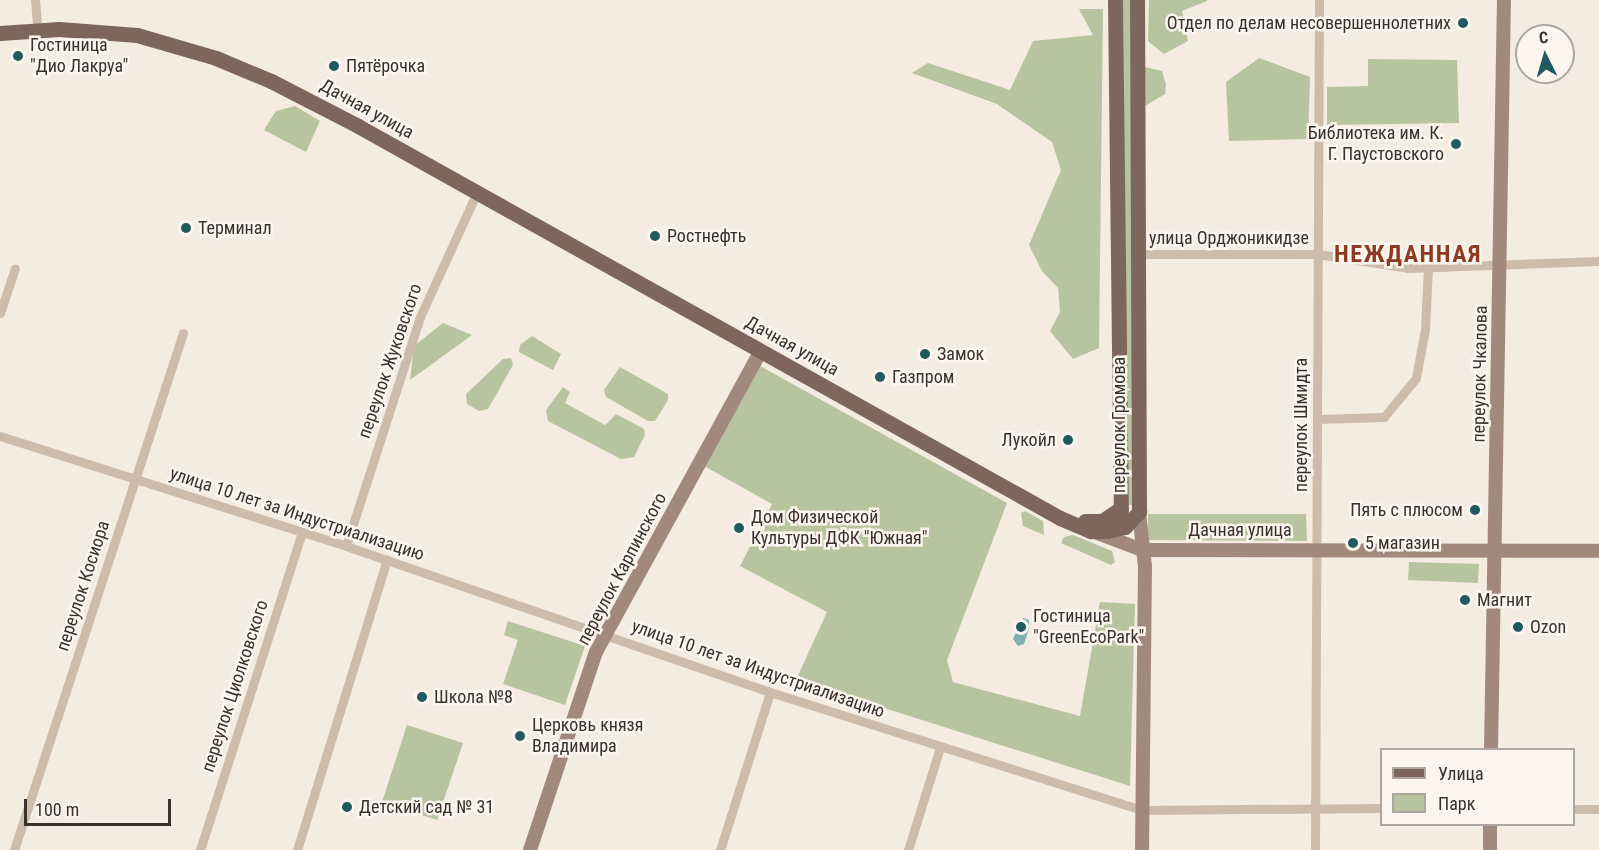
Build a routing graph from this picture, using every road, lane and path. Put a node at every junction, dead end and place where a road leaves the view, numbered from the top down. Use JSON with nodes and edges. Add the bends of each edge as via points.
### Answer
{"nodes":[{"id":1,"x":35,"y":0,"type":"edge"},
{"id":2,"x":1115,"y":0,"type":"edge"},
{"id":3,"x":1137,"y":0,"type":"edge"},
{"id":4,"x":1319,"y":0,"type":"edge"},
{"id":5,"x":1504,"y":0,"type":"edge"},
{"id":6,"x":0,"y":25,"type":"edge"},
{"id":7,"x":37,"y":26,"type":"junction"},
{"id":8,"x":0,"y":33,"type":"edge"},
{"id":9,"x":479,"y":188,"type":"junction"},
{"id":10,"x":1137,"y":254,"type":"junction"},
{"id":11,"x":1318,"y":254,"type":"junction"},
{"id":12,"x":1599,"y":261,"type":"edge"},
{"id":13,"x":1500,"y":264,"type":"junction"},
{"id":14,"x":1428,"y":267,"type":"junction"},
{"id":15,"x":15,"y":268,"type":"dead end"},
{"id":16,"x":0,"y":313,"type":"edge"},
{"id":17,"x":183,"y":333,"type":"dead end"},
{"id":18,"x":763,"y":347,"type":"junction"},
{"id":19,"x":1317,"y":419,"type":"junction"},
{"id":20,"x":0,"y":436,"type":"edge"},
{"id":21,"x":136,"y":480,"type":"junction"},
{"id":22,"x":1120,"y":508,"type":"junction"},
{"id":23,"x":1139,"y":512,"type":"junction"},
{"id":24,"x":1089,"y":526,"type":"junction"},
{"id":25,"x":1125,"y":527,"type":"junction"},
{"id":26,"x":302,"y":532,"type":"junction"},
{"id":27,"x":346,"y":546,"type":"junction"},
{"id":28,"x":1317,"y":549,"type":"junction"},
{"id":29,"x":1494,"y":549,"type":"junction"},
{"id":30,"x":1142,"y":550,"type":"junction"},
{"id":31,"x":1599,"y":551,"type":"edge"},
{"id":32,"x":387,"y":560,"type":"junction"},
{"id":33,"x":605,"y":635,"type":"junction"},
{"id":34,"x":770,"y":692,"type":"junction"},
{"id":35,"x":940,"y":747,"type":"junction"},
{"id":36,"x":1491,"y":748,"type":"edge"},
{"id":37,"x":1316,"y":808,"type":"junction"},
{"id":38,"x":1380,"y":808,"type":"edge"},
{"id":39,"x":1575,"y":809,"type":"edge"},
{"id":40,"x":1599,"y":809,"type":"edge"},
{"id":41,"x":1142,"y":810,"type":"junction"},
{"id":42,"x":1490,"y":826,"type":"edge"},
{"id":43,"x":14,"y":850,"type":"edge"},
{"id":44,"x":200,"y":850,"type":"edge"},
{"id":45,"x":297,"y":850,"type":"edge"},
{"id":46,"x":530,"y":850,"type":"edge"},
{"id":47,"x":720,"y":850,"type":"edge"},
{"id":48,"x":908,"y":850,"type":"edge"},
{"id":49,"x":1142,"y":850,"type":"edge"},
{"id":50,"x":1316,"y":850,"type":"edge"},
{"id":51,"x":1490,"y":850,"type":"edge"}],
"edges":[{"from":1,"to":7,"type":"street"},
{"from":2,"to":22,"type":"main road","name":"переулок Громова"},
{"from":3,"to":10,"type":"main road","name":"переулок Громова"},
{"from":4,"to":11,"type":"street","name":"переулок Шмидта"},
{"from":5,"to":13,"type":"street","name":"переулок Чкалова"},
{"from":6,"to":7,"type":"main road","name":"Дачная улица"},
{"from":7,"to":8,"type":"main road","name":"Дачная улица"},
{"from":7,"to":9,"type":"main road","name":"Дачная улица","via":[[137,35],[273,77]]},
{"from":9,"to":18,"type":"main road","name":"Дачная улица"},
{"from":9,"to":27,"type":"street","name":"переулок Жуковского","via":[[420,317]]},
{"from":10,"to":11,"type":"street","name":"улица Орджоникидзе"},
{"from":10,"to":23,"type":"main road","name":"переулок Громова"},
{"from":11,"to":14,"type":"street","name":"улица Орджоникидзе"},
{"from":11,"to":19,"type":"street","name":"переулок Шмидта"},
{"from":12,"to":13,"type":"street","name":"улица Орджоникидзе"},
{"from":13,"to":14,"type":"street","name":"улица Орджоникидзе"},
{"from":13,"to":29,"type":"street","name":"переулок Чкалова"},
{"from":14,"to":19,"type":"street","via":[[1425,329],[1416,378],[1384,417]]},
{"from":15,"to":16,"type":"street"},
{"from":17,"to":21,"type":"street","name":"переулок Косиора"},
{"from":18,"to":24,"type":"main road","name":"Дачная улица","via":[[1050,513]]},
{"from":18,"to":33,"type":"street","name":"переулок Карпинского"},
{"from":19,"to":28,"type":"street","name":"переулок Шмидта"},
{"from":20,"to":21,"type":"street","name":"улица 10 лет за Индустриализацию"},
{"from":21,"to":26,"type":"street","name":"улица 10 лет за Индустриализацию"},
{"from":21,"to":43,"type":"street","name":"переулок Косиора"},
{"from":22,"to":24,"type":"main road","name":"переулок Громова"},
{"from":22,"to":25,"type":"main road"},
{"from":23,"to":25,"type":"main road"},
{"from":23,"to":30,"type":"street","name":"переулок Громова"},
{"from":24,"to":25,"type":"main road"},
{"from":24,"to":30,"type":"street","name":"Дачная улица"},
{"from":25,"to":30,"type":"street"},
{"from":26,"to":27,"type":"street","name":"улица 10 лет за Индустриализацию"},
{"from":26,"to":44,"type":"street","name":"переулок Циолковского"},
{"from":27,"to":32,"type":"street","name":"улица 10 лет за Индустриализацию"},
{"from":28,"to":29,"type":"street","name":"Дачная улица"},
{"from":28,"to":30,"type":"street","name":"Дачная улица"},
{"from":28,"to":37,"type":"street","name":"переулок Шмидта"},
{"from":29,"to":31,"type":"street","name":"Дачная улица"},
{"from":29,"to":36,"type":"street","name":"переулок Чкалова"},
{"from":30,"to":41,"type":"street","name":"переулок Громова"},
{"from":32,"to":33,"type":"street","name":"улица 10 лет за Индустриализацию"},
{"from":32,"to":45,"type":"street"},
{"from":33,"to":34,"type":"street","name":"улица 10 лет за Индустриализацию"},
{"from":33,"to":46,"type":"street","name":"переулок Карпинского"},
{"from":34,"to":35,"type":"street","name":"улица 10 лет за Индустриализацию"},
{"from":34,"to":47,"type":"street"},
{"from":35,"to":41,"type":"street","name":"улица 10 лет за Индустриализацию"},
{"from":35,"to":48,"type":"street"},
{"from":37,"to":38,"type":"street","name":"улица 10 лет за Индустриализацию"},
{"from":37,"to":41,"type":"street","name":"улица 10 лет за Индустриализацию"},
{"from":37,"to":50,"type":"street","name":"переулок Шмидта"},
{"from":39,"to":40,"type":"street"},
{"from":41,"to":49,"type":"street","name":"переулок Громова"},
{"from":42,"to":51,"type":"street"}]}
